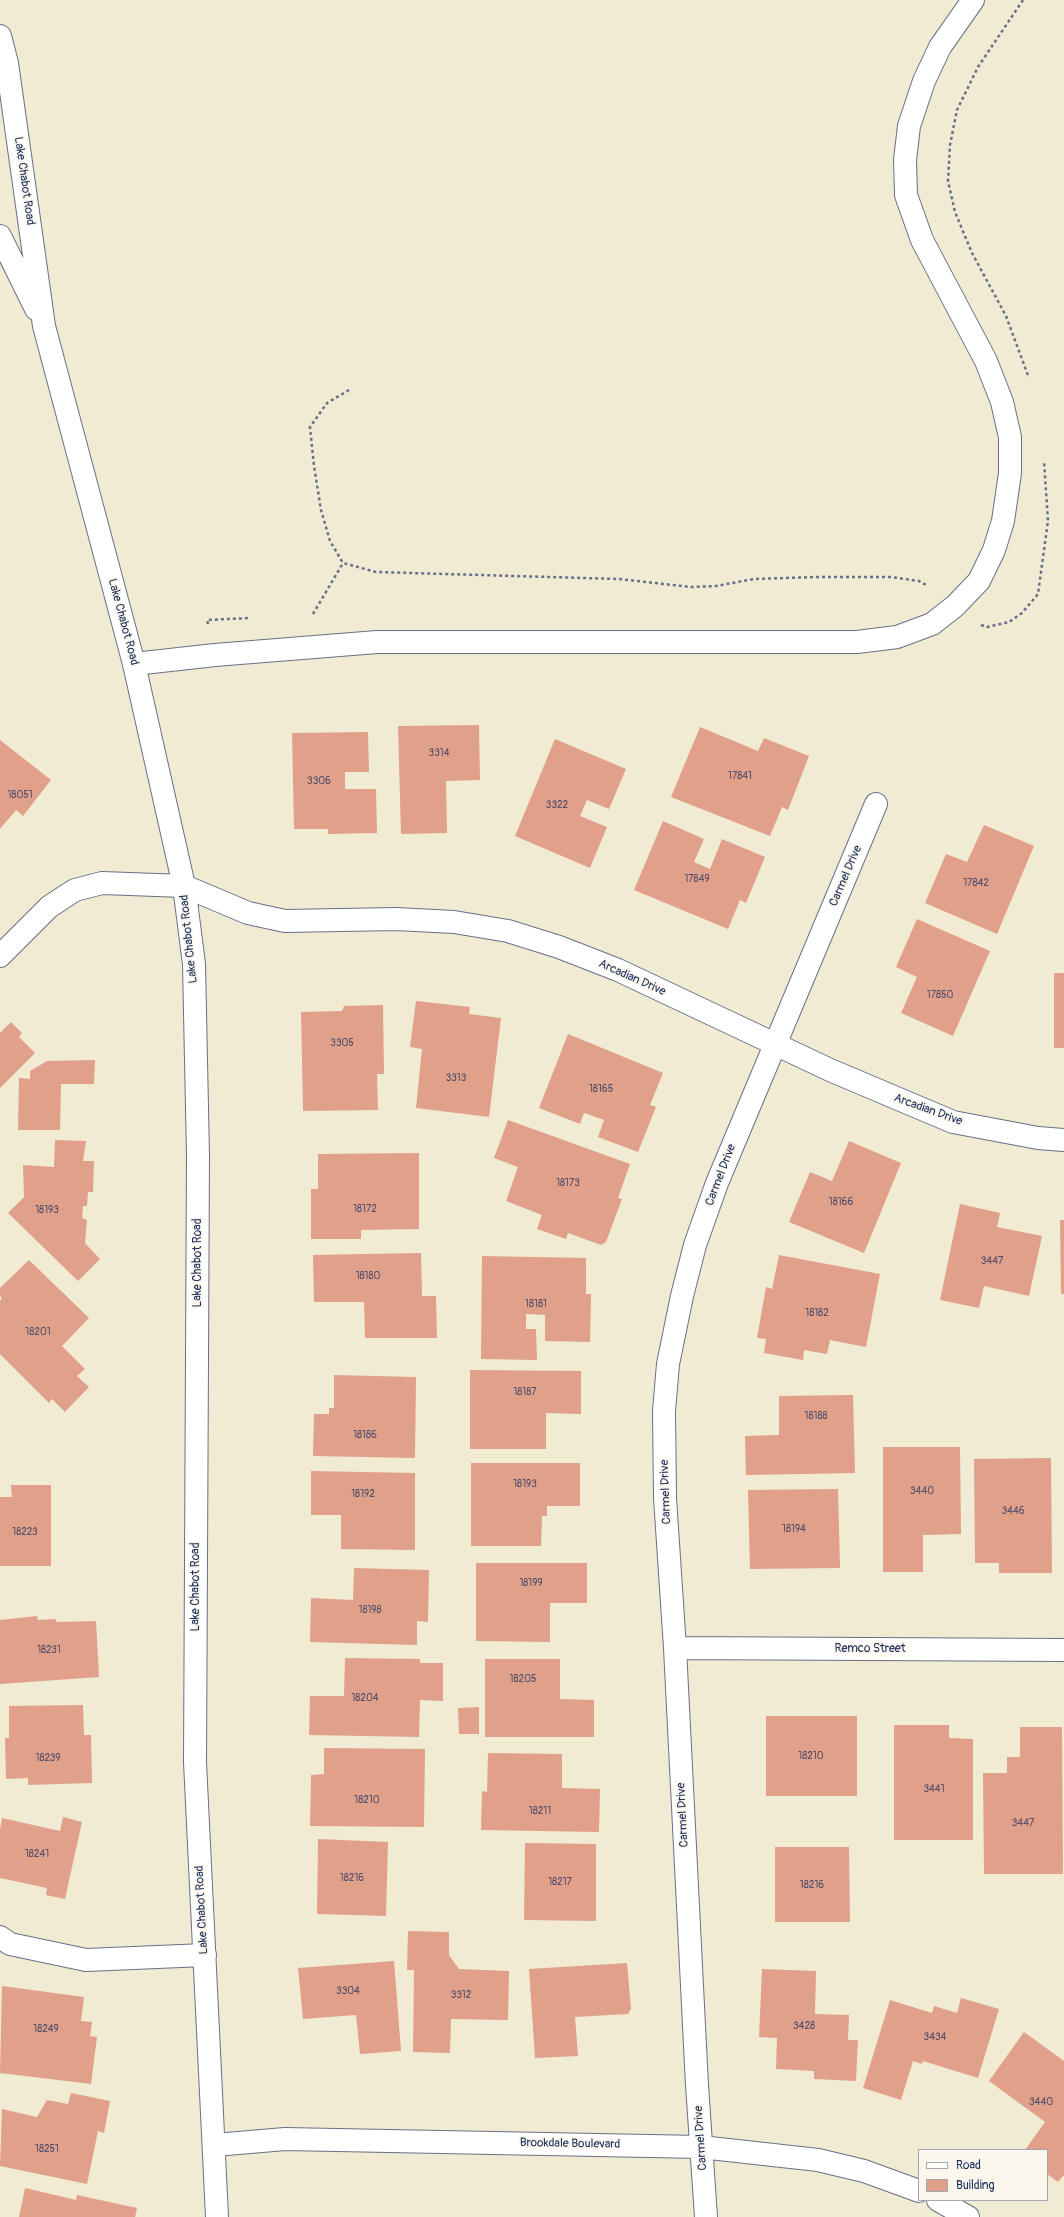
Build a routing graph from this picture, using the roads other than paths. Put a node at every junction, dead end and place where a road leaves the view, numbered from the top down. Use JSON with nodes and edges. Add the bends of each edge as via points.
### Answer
{"nodes":[{"id":1,"x":972,"y":0,"type":"edge"},
{"id":2,"x":0,"y":36,"type":"edge"},
{"id":3,"x":0,"y":236,"type":"edge"},
{"id":4,"x":44,"y":326,"type":"junction"},
{"id":5,"x":134,"y":664,"type":"junction"},
{"id":6,"x":876,"y":804,"type":"dead end"},
{"id":7,"x":184,"y":886,"type":"junction"},
{"id":8,"x":0,"y":956,"type":"edge"},
{"id":9,"x":774,"y":1044,"type":"junction"},
{"id":10,"x":1064,"y":1140,"type":"edge"},
{"id":11,"x":675,"y":1648,"type":"junction"},
{"id":12,"x":1064,"y":1650,"type":"edge"},
{"id":13,"x":0,"y":1937,"type":"edge"},
{"id":14,"x":205,"y":1955,"type":"junction"},
{"id":15,"x":215,"y":2145,"type":"junction"},
{"id":16,"x":701,"y":2147,"type":"junction"},
{"id":17,"x":918,"y":2191,"type":"edge"},
{"id":18,"x":940,"y":2201,"type":"edge"},
{"id":19,"x":217,"y":2217,"type":"edge"},
{"id":20,"x":706,"y":2217,"type":"edge"},
{"id":21,"x":968,"y":2217,"type":"edge"}],
"edges":[{"from":1,"to":5,"type":"street","via":[[940,47],[924,81],[909,126],[905,160],[906,195],[922,240],[986,362],[1002,402],[1010,437],[1010,473],[1003,521],[994,550],[979,581],[956,606],[932,624],[897,637],[857,642],[377,642]]},
{"from":2,"to":4,"type":"street","name":"Lake Chabot Road","via":[[7,63]]},
{"from":3,"to":4,"type":"street","name":"Lake Chabot Road"},
{"from":4,"to":5,"type":"street","name":"Lake Chabot Road"},
{"from":5,"to":7,"type":"street","name":"Lake Chabot Road"},
{"from":6,"to":9,"type":"street","name":"Carmel Drive"},
{"from":7,"to":8,"type":"street","via":[[102,883],[76,890],[49,907]]},
{"from":7,"to":9,"type":"street","name":"Arcadian Drive","via":[[248,913],[284,921],[396,919],[454,922],[508,931],[618,970]]},
{"from":7,"to":14,"type":"street","name":"Lake Chabot Road","via":[[194,964],[198,1156],[195,1762]]},
{"from":9,"to":10,"type":"street","name":"Arcadian Drive","via":[[953,1122],[1038,1138]]},
{"from":9,"to":11,"type":"street","name":"Carmel Drive","via":[[717,1183],[698,1238],[682,1296],[668,1364],[664,1411],[665,1498]]},
{"from":11,"to":12,"type":"street","name":"Remco Street"},
{"from":11,"to":16,"type":"street","name":"Carmel Drive"},
{"from":13,"to":14,"type":"street","via":[[10,1944],[86,1960]]},
{"from":14,"to":15,"type":"street","name":"Lake Chabot Road"},
{"from":15,"to":16,"type":"street","name":"Brookdale Boulevard","via":[[286,2139]]},
{"from":15,"to":19,"type":"street","name":"Lake Chabot Road"},
{"from":16,"to":17,"type":"street","name":"Brookdale Boulevard","via":[[818,2160],[864,2171]]},
{"from":16,"to":20,"type":"street","name":"Carmel Drive"},
{"from":18,"to":21,"type":"street"}]}
